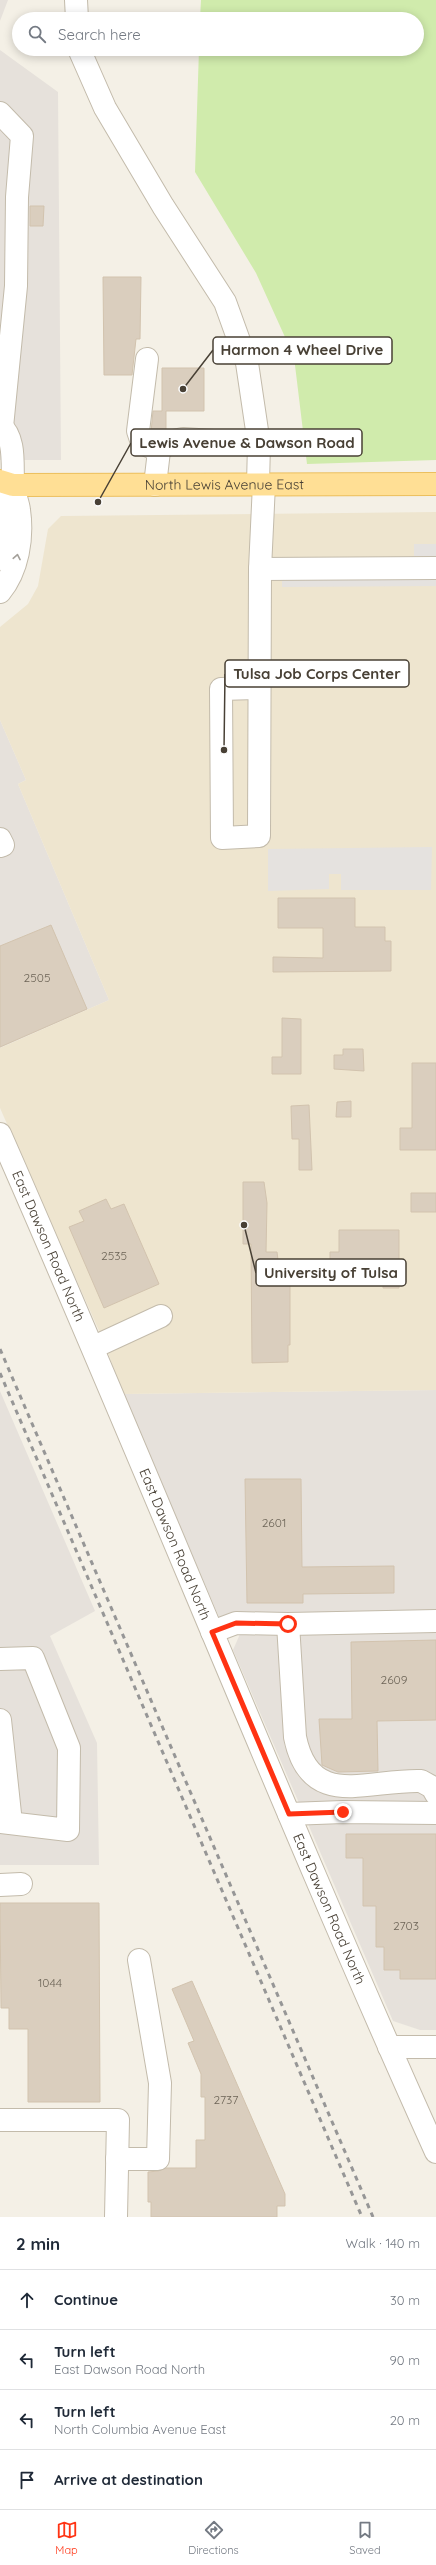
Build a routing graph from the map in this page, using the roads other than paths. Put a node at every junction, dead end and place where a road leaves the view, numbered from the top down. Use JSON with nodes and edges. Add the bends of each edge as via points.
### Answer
{"nodes":[{"id":1,"x":76,"y":0,"type":"edge"},
{"id":2,"x":77,"y":12,"type":"edge"},
{"id":3,"x":82,"y":56,"type":"edge"},
{"id":4,"x":0,"y":113,"type":"edge"},
{"id":5,"x":148,"y":360,"type":"dead end"},
{"id":6,"x":1,"y":426,"type":"edge"},
{"id":7,"x":259,"y":444,"type":"junction"},
{"id":8,"x":159,"y":451,"type":"junction"},
{"id":9,"x":261,"y":484,"type":"junction"},
{"id":10,"x":436,"y":484,"type":"edge"},
{"id":11,"x":4,"y":485,"type":"edge"},
{"id":12,"x":155,"y":485,"type":"junction"},
{"id":13,"x":0,"y":559,"type":"edge"},
{"id":14,"x":436,"y":568,"type":"edge"},
{"id":15,"x":260,"y":569,"type":"junction"},
{"id":16,"x":0,"y":592,"type":"edge"},
{"id":17,"x":259,"y":688,"type":"junction"},
{"id":18,"x":0,"y":839,"type":"edge"},
{"id":19,"x":0,"y":846,"type":"edge"},
{"id":20,"x":0,"y":1134,"type":"edge"},
{"id":21,"x":161,"y":1316,"type":"dead end"},
{"id":22,"x":94,"y":1347,"type":"junction"},
{"id":23,"x":436,"y":1621,"type":"edge"},
{"id":24,"x":288,"y":1624,"type":"junction"},
{"id":25,"x":212,"y":1632,"type":"junction"},
{"id":26,"x":0,"y":1659,"type":"edge"},
{"id":27,"x":0,"y":1720,"type":"edge"},
{"id":28,"x":3,"y":1769,"type":"edge"},
{"id":29,"x":436,"y":1794,"type":"edge"},
{"id":30,"x":436,"y":1813,"type":"edge"},
{"id":31,"x":289,"y":1814,"type":"junction"},
{"id":32,"x":6,"y":1822,"type":"edge"},
{"id":33,"x":139,"y":1960,"type":"dead end"},
{"id":34,"x":389,"y":2047,"type":"junction"},
{"id":35,"x":436,"y":2047,"type":"edge"},
{"id":36,"x":0,"y":2120,"type":"edge"},
{"id":37,"x":436,"y":2152,"type":"edge"},
{"id":38,"x":117,"y":2159,"type":"junction"},
{"id":39,"x":116,"y":2217,"type":"edge"}],
"edges":[{"from":1,"to":2,"type":"street"},
{"from":3,"to":7,"type":"street","via":[[106,108],[163,206],[224,302],[248,363]]},
{"from":4,"to":6,"type":"street","via":[[22,136],[17,197],[16,286]]},
{"from":5,"to":8,"type":"street","via":[[138,431],[142,443]]},
{"from":6,"to":11,"type":"street","via":[[12,450]]},
{"from":7,"to":8,"type":"street","via":[[182,439],[169,442]]},
{"from":7,"to":9,"type":"street"},
{"from":8,"to":12,"type":"street"},
{"from":9,"to":10,"type":"main road","name":"North Lewis Avenue East"},
{"from":9,"to":12,"type":"main road","name":"North Lewis Avenue East"},
{"from":9,"to":15,"type":"street"},
{"from":11,"to":12,"type":"main road","name":"North Lewis Avenue East"},
{"from":11,"to":13,"type":"street","via":[[3,545]]},
{"from":16,"to":11,"type":"street","one_way":true,"via":[[13,572],[17,558],[19,511]]},
{"from":14,"to":15,"type":"street"},
{"from":15,"to":17,"type":"street"},
{"from":17,"to":17,"type":"street","via":[[259,836],[222,838],[221,689]]},
{"from":18,"to":19,"type":"street","via":[[3,845]]},
{"from":20,"to":22,"type":"street","name":"East Dawson Road North"},
{"from":21,"to":22,"type":"street"},
{"from":22,"to":25,"type":"street","name":"East Dawson Road North"},
{"from":23,"to":24,"type":"street"},
{"from":24,"to":25,"type":"street","via":[[236,1623]]},
{"from":24,"to":29,"type":"street","via":[[295,1737],[298,1752],[308,1771],[321,1782],[335,1786],[421,1781],[432,1787]]},
{"from":25,"to":31,"type":"street","name":"East Dawson Road North"},
{"from":26,"to":32,"type":"street","via":[[33,1658],[69,1748],[68,1830]]},
{"from":27,"to":28,"type":"street"},
{"from":28,"to":32,"type":"street"},
{"from":30,"to":31,"type":"street"},
{"from":31,"to":34,"type":"street","name":"East Dawson Road North"},
{"from":33,"to":38,"type":"street","via":[[160,2083],[158,2159]]},
{"from":34,"to":35,"type":"street"},
{"from":34,"to":37,"type":"street","name":"East Dawson Road North"},
{"from":36,"to":38,"type":"street","via":[[118,2120]]},
{"from":38,"to":39,"type":"street"}]}
